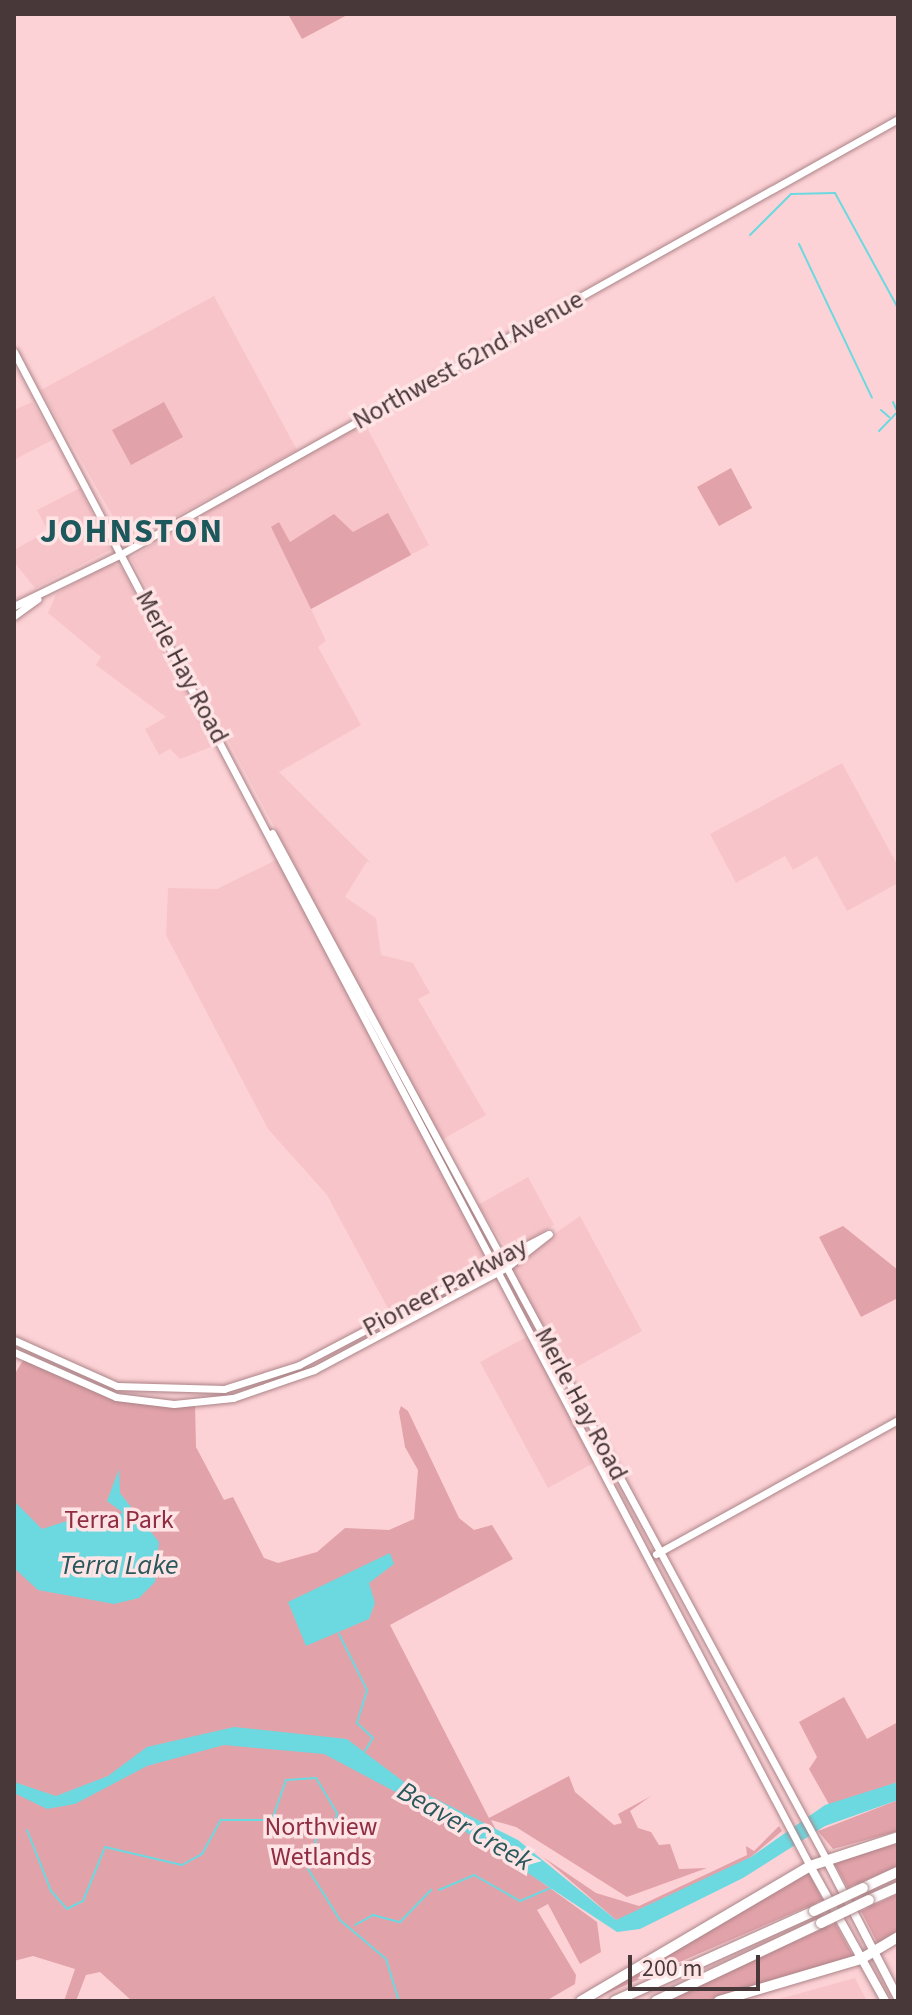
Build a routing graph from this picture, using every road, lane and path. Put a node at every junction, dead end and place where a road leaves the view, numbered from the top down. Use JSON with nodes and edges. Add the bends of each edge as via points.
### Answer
{"nodes":[{"id":1,"x":898,"y":119,"type":"edge"},
{"id":2,"x":14,"y":352,"type":"edge"},
{"id":3,"x":121,"y":554,"type":"junction"},
{"id":4,"x":37,"y":599,"type":"junction"},
{"id":5,"x":14,"y":606,"type":"edge"},
{"id":6,"x":14,"y":616,"type":"edge"},
{"id":7,"x":259,"y":812,"type":"junction"},
{"id":8,"x":503,"y":1258,"type":"junction"},
{"id":9,"x":494,"y":1263,"type":"junction"},
{"id":10,"x":507,"y":1267,"type":"junction"},
{"id":11,"x":499,"y":1272,"type":"junction"},
{"id":12,"x":14,"y":1340,"type":"edge"},
{"id":13,"x":14,"y":1352,"type":"edge"},
{"id":14,"x":898,"y":1420,"type":"edge"},
{"id":15,"x":660,"y":1552,"type":"junction"},
{"id":16,"x":651,"y":1557,"type":"junction"},
{"id":17,"x":898,"y":1837,"type":"edge"},
{"id":18,"x":826,"y":1859,"type":"junction"},
{"id":19,"x":810,"y":1866,"type":"junction"},
{"id":20,"x":898,"y":1872,"type":"edge"},
{"id":21,"x":898,"y":1887,"type":"edge"},
{"id":22,"x":898,"y":1937,"type":"edge"},
{"id":23,"x":876,"y":1952,"type":"junction"},
{"id":24,"x":861,"y":1959,"type":"junction"},
{"id":25,"x":898,"y":1998,"type":"edge"},
{"id":26,"x":581,"y":2001,"type":"edge"},
{"id":27,"x":615,"y":2001,"type":"edge"},
{"id":28,"x":656,"y":2001,"type":"edge"},
{"id":29,"x":719,"y":2001,"type":"edge"},
{"id":30,"x":885,"y":2001,"type":"edge"}],
"edges":[{"from":1,"to":3,"type":"main road","name":"Northwest 62nd Avenue"},
{"from":2,"to":3,"type":"main road","name":"Merle Hay Road"},
{"from":3,"to":4,"type":"main road","name":"Northwest 62nd Avenue"},
{"from":3,"to":7,"type":"main road","name":"Merle Hay Road"},
{"from":4,"to":5,"type":"main road","name":"Northwest 62nd Avenue"},
{"from":4,"to":6,"type":"main road","name":"Northwest 62nd Avenue"},
{"from":7,"to":8,"type":"main road","name":"Merle Hay Road"},
{"from":7,"to":9,"type":"main road","name":"Merle Hay Road"},
{"from":8,"to":9,"type":"main road","name":"Pioneer Parkway"},
{"from":8,"to":10,"type":"main road","name":"Merle Hay Road"},
{"from":8,"to":10,"type":"main road","name":"Pioneer Parkway","via":[[549,1234]]},
{"from":9,"to":11,"type":"main road","name":"Merle Hay Road"},
{"from":9,"to":12,"type":"main road","name":"Pioneer Parkway","via":[[295,1367],[224,1389],[117,1386]]},
{"from":10,"to":11,"type":"main road","name":"Pioneer Parkway"},
{"from":10,"to":15,"type":"main road","name":"Merle Hay Road"},
{"from":11,"to":13,"type":"main road","name":"Pioneer Parkway","via":[[307,1374],[233,1398],[174,1404],[116,1397]]},
{"from":11,"to":16,"type":"main road","name":"Merle Hay Road"},
{"from":14,"to":15,"type":"main road"},
{"from":15,"to":16,"type":"main road"},
{"from":15,"to":18,"type":"main road","name":"Merle Hay Road"},
{"from":16,"to":19,"type":"main road","name":"Merle Hay Road"},
{"from":17,"to":18,"type":"highway"},
{"from":18,"to":19,"type":"highway"},
{"from":18,"to":23,"type":"main road","name":"Merle Hay Road"},
{"from":19,"to":24,"type":"main road","name":"Merle Hay Road"},
{"from":19,"to":26,"type":"highway"},
{"from":20,"to":27,"type":"highway","bridge":true},
{"from":21,"to":28,"type":"highway","bridge":true},
{"from":22,"to":23,"type":"highway"},
{"from":23,"to":24,"type":"highway"},
{"from":23,"to":25,"type":"main road","name":"Merle Hay Road"},
{"from":24,"to":29,"type":"highway"},
{"from":24,"to":30,"type":"main road","name":"Merle Hay Road"}]}
